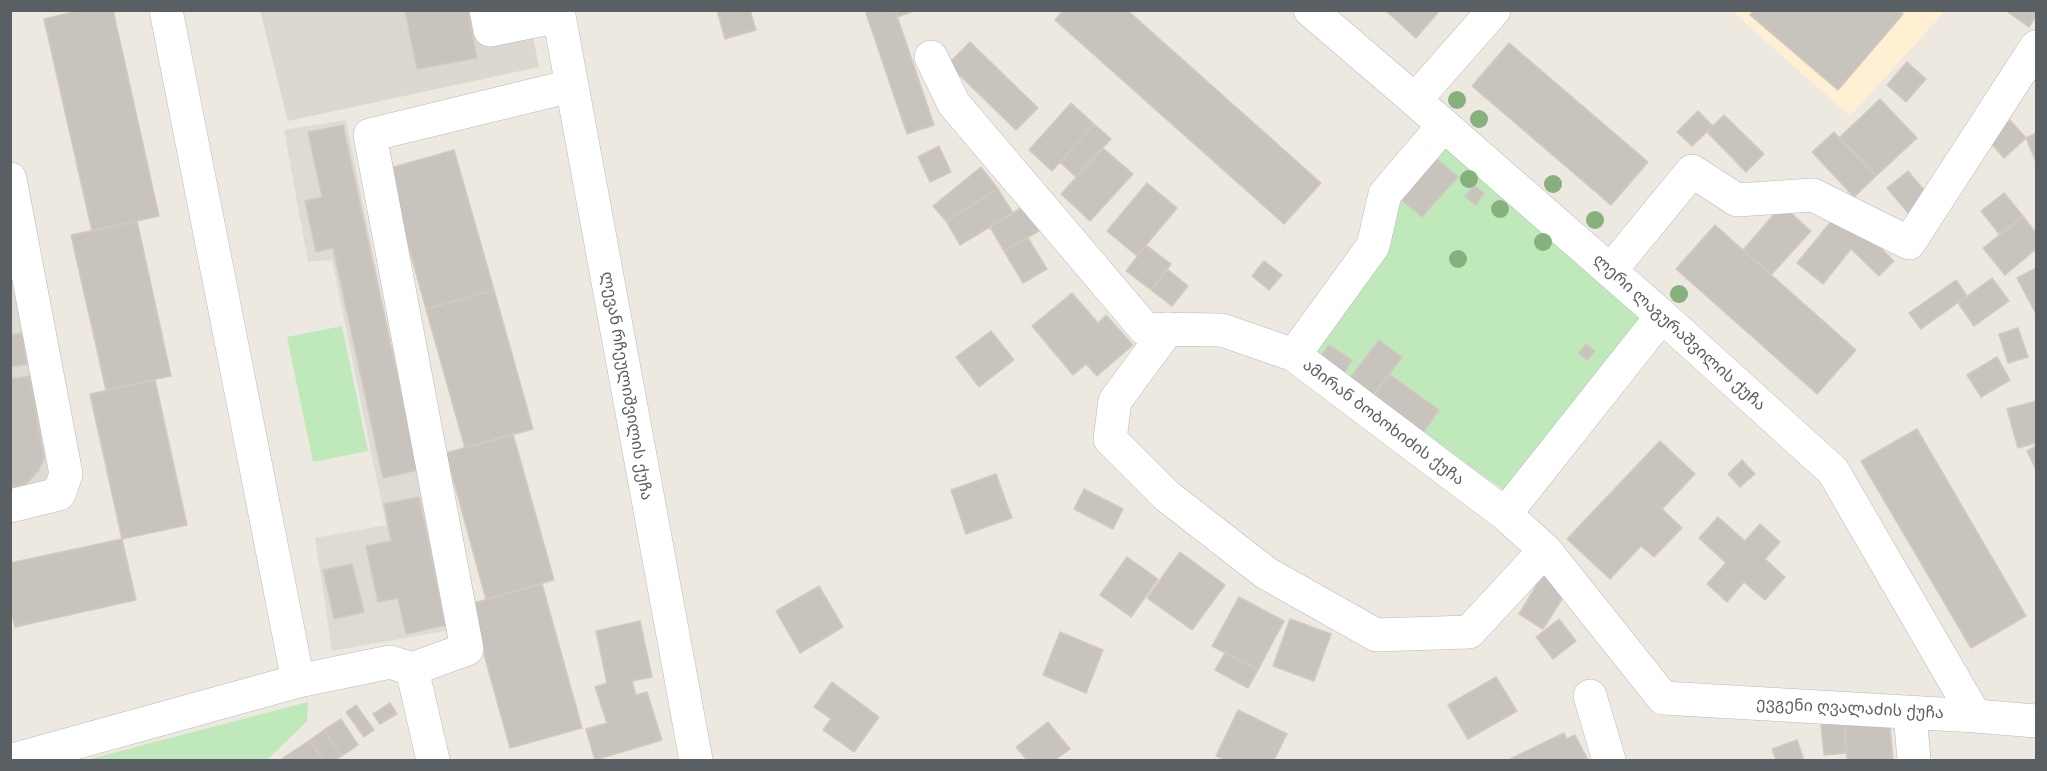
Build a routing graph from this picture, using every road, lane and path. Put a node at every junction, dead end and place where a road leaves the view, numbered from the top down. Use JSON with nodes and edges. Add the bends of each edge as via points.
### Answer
{"nodes":[{"id":1,"x":166,"y":10,"type":"edge"},
{"id":2,"x":486,"y":10,"type":"edge"},
{"id":3,"x":1310,"y":10,"type":"edge"},
{"id":4,"x":1494,"y":10,"type":"edge"},
{"id":5,"x":558,"y":13,"type":"edge"},
{"id":6,"x":2037,"y":47,"type":"edge"},
{"id":7,"x":931,"y":57,"type":"dead end"},
{"id":8,"x":572,"y":86,"type":"junction"},
{"id":9,"x":1415,"y":100,"type":"junction"},
{"id":10,"x":1444,"y":125,"type":"junction"},
{"id":11,"x":10,"y":179,"type":"edge"},
{"id":12,"x":1610,"y":271,"type":"junction"},
{"id":13,"x":1662,"y":316,"type":"junction"},
{"id":14,"x":1168,"y":329,"type":"junction"},
{"id":15,"x":1294,"y":355,"type":"junction"},
{"id":16,"x":10,"y":506,"type":"edge"},
{"id":17,"x":1504,"y":514,"type":"junction"},
{"id":18,"x":1545,"y":550,"type":"junction"},
{"id":19,"x":412,"y":669,"type":"junction"},
{"id":20,"x":298,"y":681,"type":"junction"},
{"id":21,"x":1590,"y":696,"type":"dead end"},
{"id":22,"x":1663,"y":698,"type":"joint"},
{"id":23,"x":1910,"y":713,"type":"junction"},
{"id":24,"x":1975,"y":716,"type":"junction"},
{"id":25,"x":2037,"y":721,"type":"edge"},
{"id":26,"x":103,"y":748,"type":"edge"},
{"id":27,"x":13,"y":760,"type":"edge"},
{"id":28,"x":433,"y":760,"type":"edge"},
{"id":29,"x":694,"y":760,"type":"edge"},
{"id":30,"x":1609,"y":760,"type":"edge"},
{"id":31,"x":1914,"y":760,"type":"edge"}],
"edges":[{"from":1,"to":20,"type":"street"},
{"from":2,"to":5,"type":"street","via":[[490,30]]},
{"from":3,"to":9,"type":"street","name":"ლერი ლაგურაშვილის ქუჩა"},
{"from":4,"to":9,"type":"street"},
{"from":5,"to":8,"type":"street","name":"ლევან რჩეულიშვილის ქუჩა"},
{"from":6,"to":12,"type":"street","via":[[1909,243],[1813,195],[1737,200],[1692,171]]},
{"from":7,"to":14,"type":"street","name":"ამირან ბობოხიძის ქუჩა","via":[[954,104],[1146,329]]},
{"from":8,"to":19,"type":"street","via":[[370,135],[467,649]]},
{"from":8,"to":29,"type":"street","name":"ლევან რჩეულიშვილის ქუჩა"},
{"from":9,"to":10,"type":"street","name":"ლერი ლაგურაშვილის ქუჩა"},
{"from":10,"to":12,"type":"street","name":"ლერი ლაგურაშვილის ქუჩა"},
{"from":10,"to":15,"type":"street","via":[[1385,194],[1373,246]]},
{"from":11,"to":16,"type":"street","via":[[66,474],[59,494]]},
{"from":12,"to":13,"type":"street","name":"ლერი ლაგურაშვილის ქუჩა"},
{"from":13,"to":17,"type":"street"},
{"from":13,"to":24,"type":"street","name":"ლერი ლაგურაშვილის ქუჩა","via":[[1833,471]]},
{"from":14,"to":15,"type":"street","name":"ამირან ბობოხიძის ქუჩა","via":[[1222,330]]},
{"from":14,"to":18,"type":"street","via":[[1115,401],[1110,439],[1167,496],[1266,573],[1376,635],[1469,632]]},
{"from":15,"to":17,"type":"street","name":"ამირან ბობოხიძის ქუჩა"},
{"from":17,"to":18,"type":"street","name":"ამირან ბობოხიძის ქუჩა"},
{"from":18,"to":22,"type":"street","name":"ამირან ბობოხიძის ქუჩა"},
{"from":19,"to":20,"type":"street","via":[[390,662]]},
{"from":19,"to":28,"type":"street"},
{"from":20,"to":26,"type":"street"},
{"from":21,"to":30,"type":"street"},
{"from":22,"to":23,"type":"street","name":"ევგენი ღვალაძის ქუჩა"},
{"from":23,"to":24,"type":"street","name":"ევგენი ღვალაძის ქუჩა"},
{"from":23,"to":31,"type":"street"},
{"from":24,"to":25,"type":"street","name":"ევგენი ღვალაძის ქუჩა"},
{"from":26,"to":27,"type":"street"}]}
